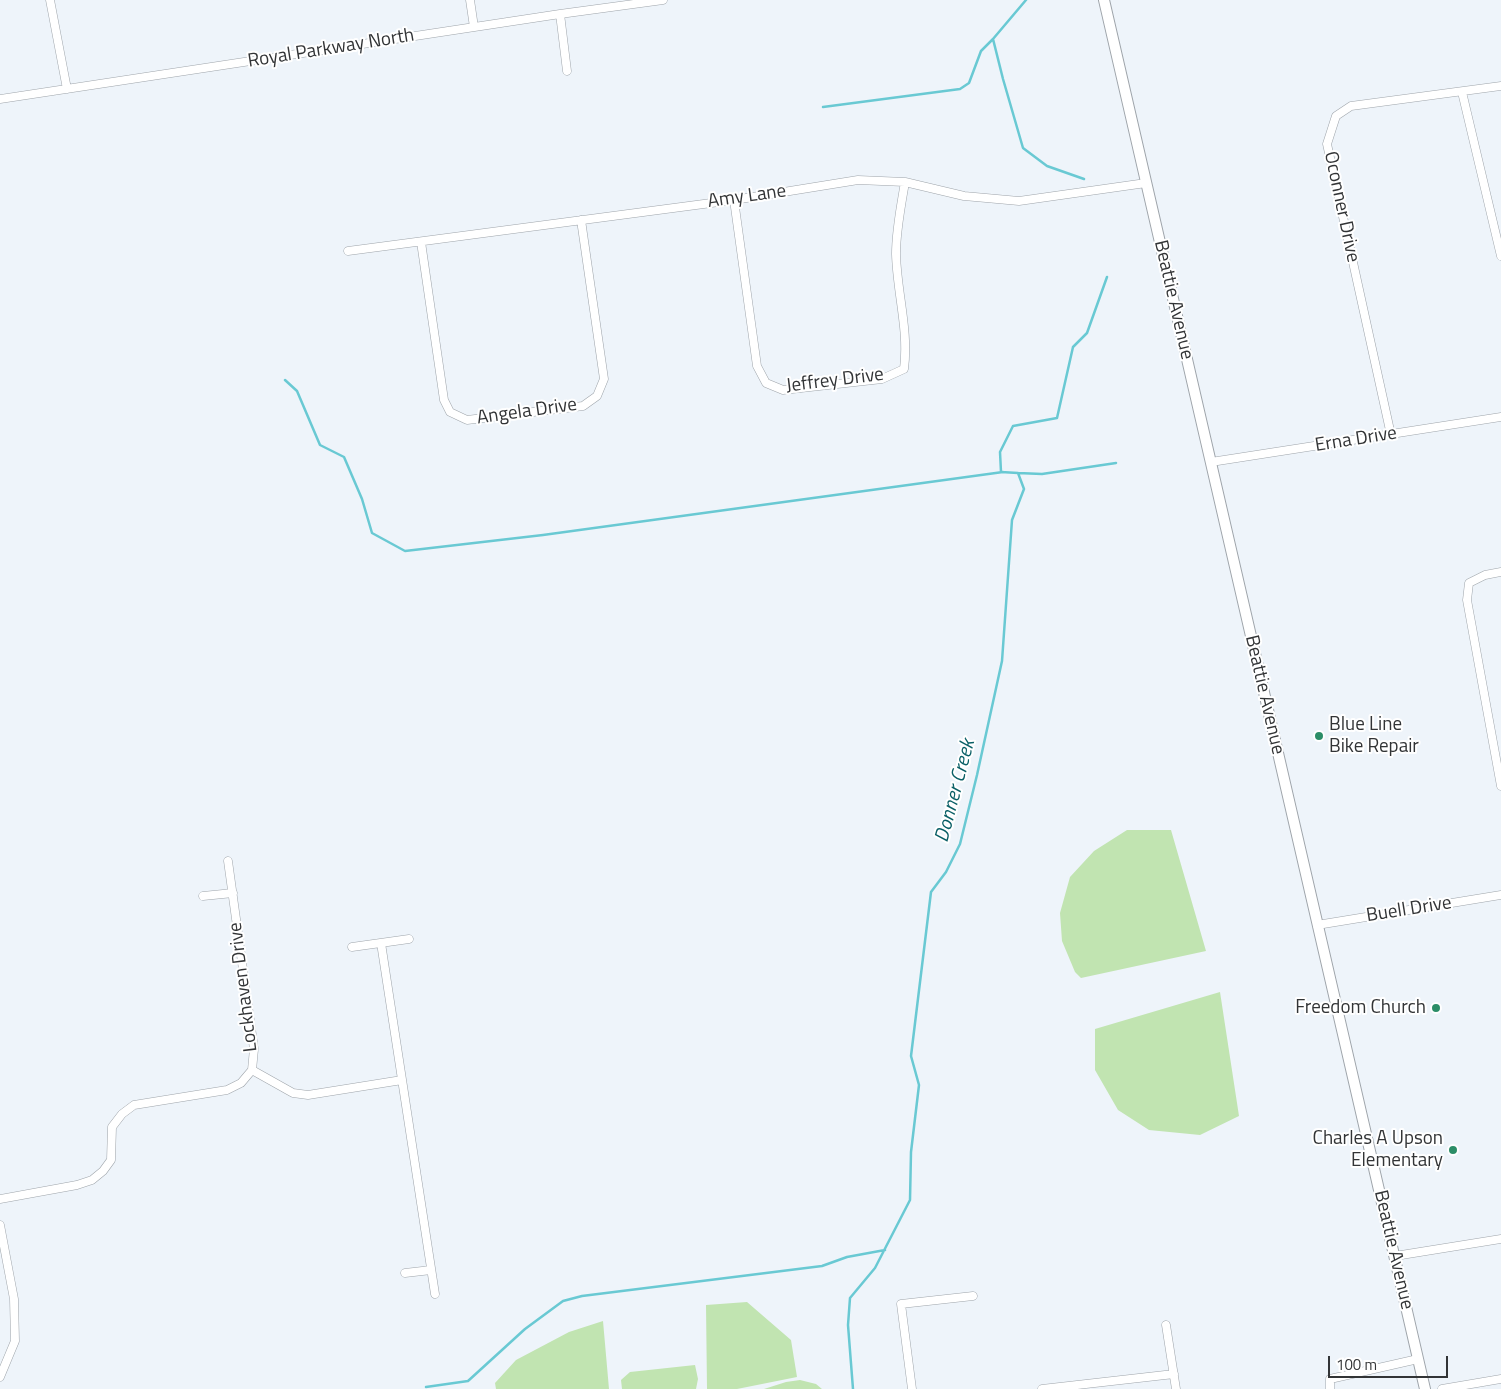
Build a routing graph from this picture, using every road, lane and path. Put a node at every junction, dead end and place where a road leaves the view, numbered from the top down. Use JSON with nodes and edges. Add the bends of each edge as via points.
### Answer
{"nodes":[{"id":1,"x":50,"y":0,"type":"edge"},
{"id":2,"x":470,"y":0,"type":"edge"},
{"id":3,"x":663,"y":0,"type":"edge"},
{"id":4,"x":1104,"y":0,"type":"edge"},
{"id":5,"x":560,"y":14,"type":"junction"},
{"id":6,"x":474,"y":27,"type":"junction"},
{"id":7,"x":567,"y":71,"type":"dead end"},
{"id":8,"x":1501,"y":86,"type":"edge"},
{"id":9,"x":67,"y":89,"type":"junction"},
{"id":10,"x":1462,"y":92,"type":"junction"},
{"id":11,"x":0,"y":99,"type":"edge"},
{"id":12,"x":905,"y":182,"type":"junction"},
{"id":13,"x":1146,"y":183,"type":"junction"},
{"id":14,"x":734,"y":200,"type":"junction"},
{"id":15,"x":581,"y":220,"type":"junction"},
{"id":16,"x":421,"y":242,"type":"junction"},
{"id":17,"x":348,"y":251,"type":"dead end"},
{"id":18,"x":1501,"y":256,"type":"edge"},
{"id":19,"x":1501,"y":417,"type":"edge"},
{"id":20,"x":1392,"y":435,"type":"junction"},
{"id":21,"x":1211,"y":462,"type":"junction"},
{"id":22,"x":1501,"y":572,"type":"edge"},
{"id":23,"x":1501,"y":786,"type":"edge"},
{"id":24,"x":228,"y":861,"type":"dead end"},
{"id":25,"x":233,"y":893,"type":"junction"},
{"id":26,"x":1501,"y":895,"type":"edge"},
{"id":27,"x":203,"y":896,"type":"dead end"},
{"id":28,"x":1317,"y":925,"type":"junction"},
{"id":29,"x":409,"y":939,"type":"dead end"},
{"id":30,"x":381,"y":943,"type":"junction"},
{"id":31,"x":352,"y":947,"type":"dead end"},
{"id":32,"x":252,"y":1070,"type":"junction"},
{"id":33,"x":402,"y":1080,"type":"junction"},
{"id":34,"x":0,"y":1199,"type":"edge"},
{"id":35,"x":0,"y":1225,"type":"edge"},
{"id":36,"x":1501,"y":1239,"type":"edge"},
{"id":37,"x":1395,"y":1256,"type":"junction"},
{"id":38,"x":431,"y":1270,"type":"junction"},
{"id":39,"x":405,"y":1273,"type":"dead end"},
{"id":40,"x":435,"y":1294,"type":"dead end"},
{"id":41,"x":973,"y":1296,"type":"dead end"},
{"id":42,"x":1166,"y":1325,"type":"dead end"},
{"id":43,"x":1418,"y":1359,"type":"junction"},
{"id":44,"x":1174,"y":1374,"type":"junction"},
{"id":45,"x":0,"y":1377,"type":"edge"},
{"id":46,"x":1501,"y":1379,"type":"edge"},
{"id":47,"x":912,"y":1389,"type":"edge"},
{"id":48,"x":1042,"y":1389,"type":"edge"},
{"id":49,"x":1176,"y":1389,"type":"edge"},
{"id":50,"x":1330,"y":1389,"type":"edge"},
{"id":51,"x":1426,"y":1389,"type":"edge"},
{"id":52,"x":1442,"y":1389,"type":"edge"}],
"edges":[{"from":1,"to":9,"type":"street"},
{"from":2,"to":6,"type":"street"},
{"from":3,"to":5,"type":"street","name":"Royal Parkway North"},
{"from":4,"to":13,"type":"street","name":"Beattie Avenue"},
{"from":5,"to":6,"type":"street","name":"Royal Parkway North"},
{"from":5,"to":7,"type":"street"},
{"from":6,"to":9,"type":"street","name":"Royal Parkway North"},
{"from":8,"to":10,"type":"street","name":"Oconner Drive"},
{"from":9,"to":11,"type":"street","name":"Royal Parkway North"},
{"from":10,"to":18,"type":"street"},
{"from":10,"to":20,"type":"street","name":"Oconner Drive","via":[[1351,106],[1336,116],[1326,144]]},
{"from":12,"to":13,"type":"street","name":"Amy Lane","via":[[964,196],[1019,201]]},
{"from":12,"to":14,"type":"street","name":"Amy Lane","via":[[858,180]]},
{"from":12,"to":14,"type":"street","name":"Jeffrey Drive","via":[[896,254],[906,350],[904,369],[882,379],[783,390],[766,383],[757,366]]},
{"from":13,"to":21,"type":"street","name":"Beattie Avenue"},
{"from":14,"to":15,"type":"street","name":"Amy Lane"},
{"from":15,"to":16,"type":"street","name":"Amy Lane"},
{"from":15,"to":16,"type":"street","name":"Angela Drive","via":[[604,379],[598,396],[583,406],[468,420],[450,412],[444,400]]},
{"from":16,"to":17,"type":"street","name":"Amy Lane"},
{"from":19,"to":20,"type":"street","name":"Erna Drive"},
{"from":20,"to":21,"type":"street","name":"Erna Drive"},
{"from":21,"to":28,"type":"street","name":"Beattie Avenue"},
{"from":22,"to":23,"type":"street","via":[[1485,574],[1469,584],[1467,600]]},
{"from":24,"to":25,"type":"street","name":"Lockhaven Drive"},
{"from":25,"to":27,"type":"street"},
{"from":25,"to":32,"type":"street","name":"Lockhaven Drive","via":[[254,1049]]},
{"from":26,"to":28,"type":"street","name":"Buell Drive"},
{"from":28,"to":37,"type":"street","name":"Beattie Avenue"},
{"from":29,"to":30,"type":"street"},
{"from":30,"to":31,"type":"street"},
{"from":30,"to":33,"type":"street"},
{"from":32,"to":33,"type":"street","via":[[293,1093],[308,1095]]},
{"from":32,"to":34,"type":"street","name":"Lockhaven Drive","via":[[242,1083],[227,1090],[134,1105],[112,1127],[111,1160],[92,1180]]},
{"from":33,"to":38,"type":"street"},
{"from":35,"to":45,"type":"street","via":[[14,1299],[15,1341]]},
{"from":36,"to":37,"type":"street"},
{"from":37,"to":43,"type":"street","name":"Beattie Avenue"},
{"from":38,"to":39,"type":"street"},
{"from":38,"to":40,"type":"street"},
{"from":41,"to":47,"type":"street","via":[[901,1304]]},
{"from":42,"to":44,"type":"street"},
{"from":43,"to":50,"type":"street","via":[[1330,1379]]},
{"from":43,"to":51,"type":"street","name":"Beattie Avenue"},
{"from":44,"to":48,"type":"street"},
{"from":44,"to":49,"type":"street"},
{"from":46,"to":52,"type":"street"}]}
